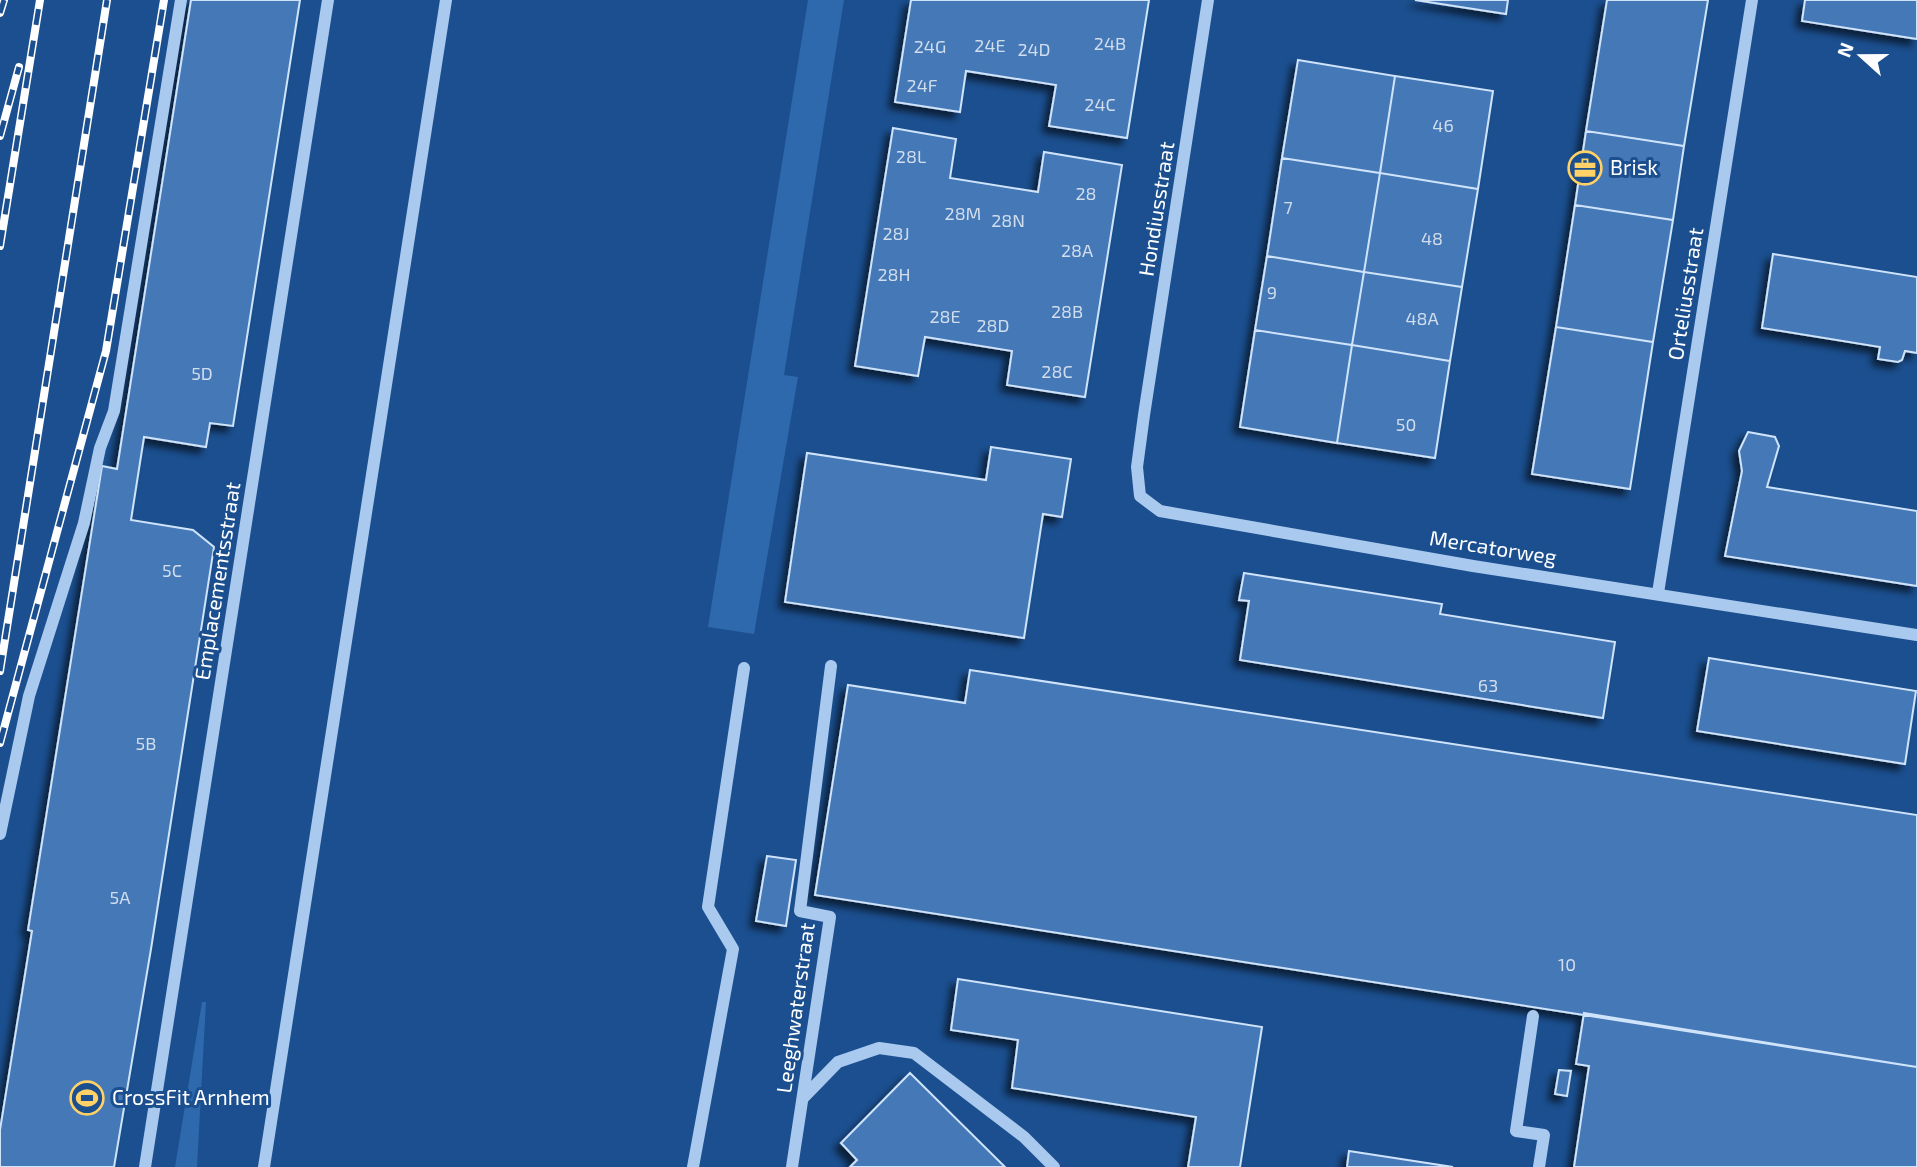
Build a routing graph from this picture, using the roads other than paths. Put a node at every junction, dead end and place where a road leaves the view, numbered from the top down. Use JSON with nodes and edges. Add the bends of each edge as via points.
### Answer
{"nodes":[{"id":1,"x":181,"y":0,"type":"edge"},
{"id":2,"x":328,"y":0,"type":"edge"},
{"id":3,"x":446,"y":0,"type":"edge"},
{"id":4,"x":1208,"y":0,"type":"edge"},
{"id":5,"x":1752,"y":0,"type":"edge"},
{"id":6,"x":1143,"y":424,"type":"joint"},
{"id":7,"x":1658,"y":593,"type":"junction"},
{"id":8,"x":1917,"y":635,"type":"edge"},
{"id":9,"x":831,"y":666,"type":"dead end"},
{"id":10,"x":744,"y":668,"type":"dead end"},
{"id":11,"x":0,"y":834,"type":"edge"},
{"id":12,"x":1534,"y":1016,"type":"dead end"},
{"id":13,"x":803,"y":1098,"type":"junction"},
{"id":14,"x":145,"y":1167,"type":"edge"},
{"id":15,"x":264,"y":1167,"type":"edge"},
{"id":16,"x":693,"y":1167,"type":"edge"},
{"id":17,"x":792,"y":1167,"type":"edge"},
{"id":18,"x":1054,"y":1167,"type":"edge"},
{"id":19,"x":1539,"y":1167,"type":"edge"}],
"edges":[{"from":1,"to":11,"type":"street","via":[[114,411],[29,696]]},
{"from":2,"to":14,"type":"street","name":"Emplacementsstraat"},
{"from":3,"to":15,"type":"street"},
{"from":4,"to":6,"type":"street","name":"Hondiusstraat"},
{"from":5,"to":7,"type":"street","name":"Orteliusstraat"},
{"from":6,"to":7,"type":"street","name":"Mercatorweg","via":[[1137,467],[1140,496],[1160,511]]},
{"from":7,"to":8,"type":"street","name":"Mercatorweg"},
{"from":9,"to":13,"type":"street","name":"Leeghwaterstraat","via":[[800,911],[830,917]]},
{"from":10,"to":16,"type":"street","via":[[708,907],[733,949]]},
{"from":12,"to":19,"type":"street","via":[[1516,1131],[1544,1135]]},
{"from":13,"to":17,"type":"street","name":"Leeghwaterstraat"},
{"from":13,"to":18,"type":"street","via":[[838,1062],[879,1048],[915,1053],[1024,1137]]}]}
